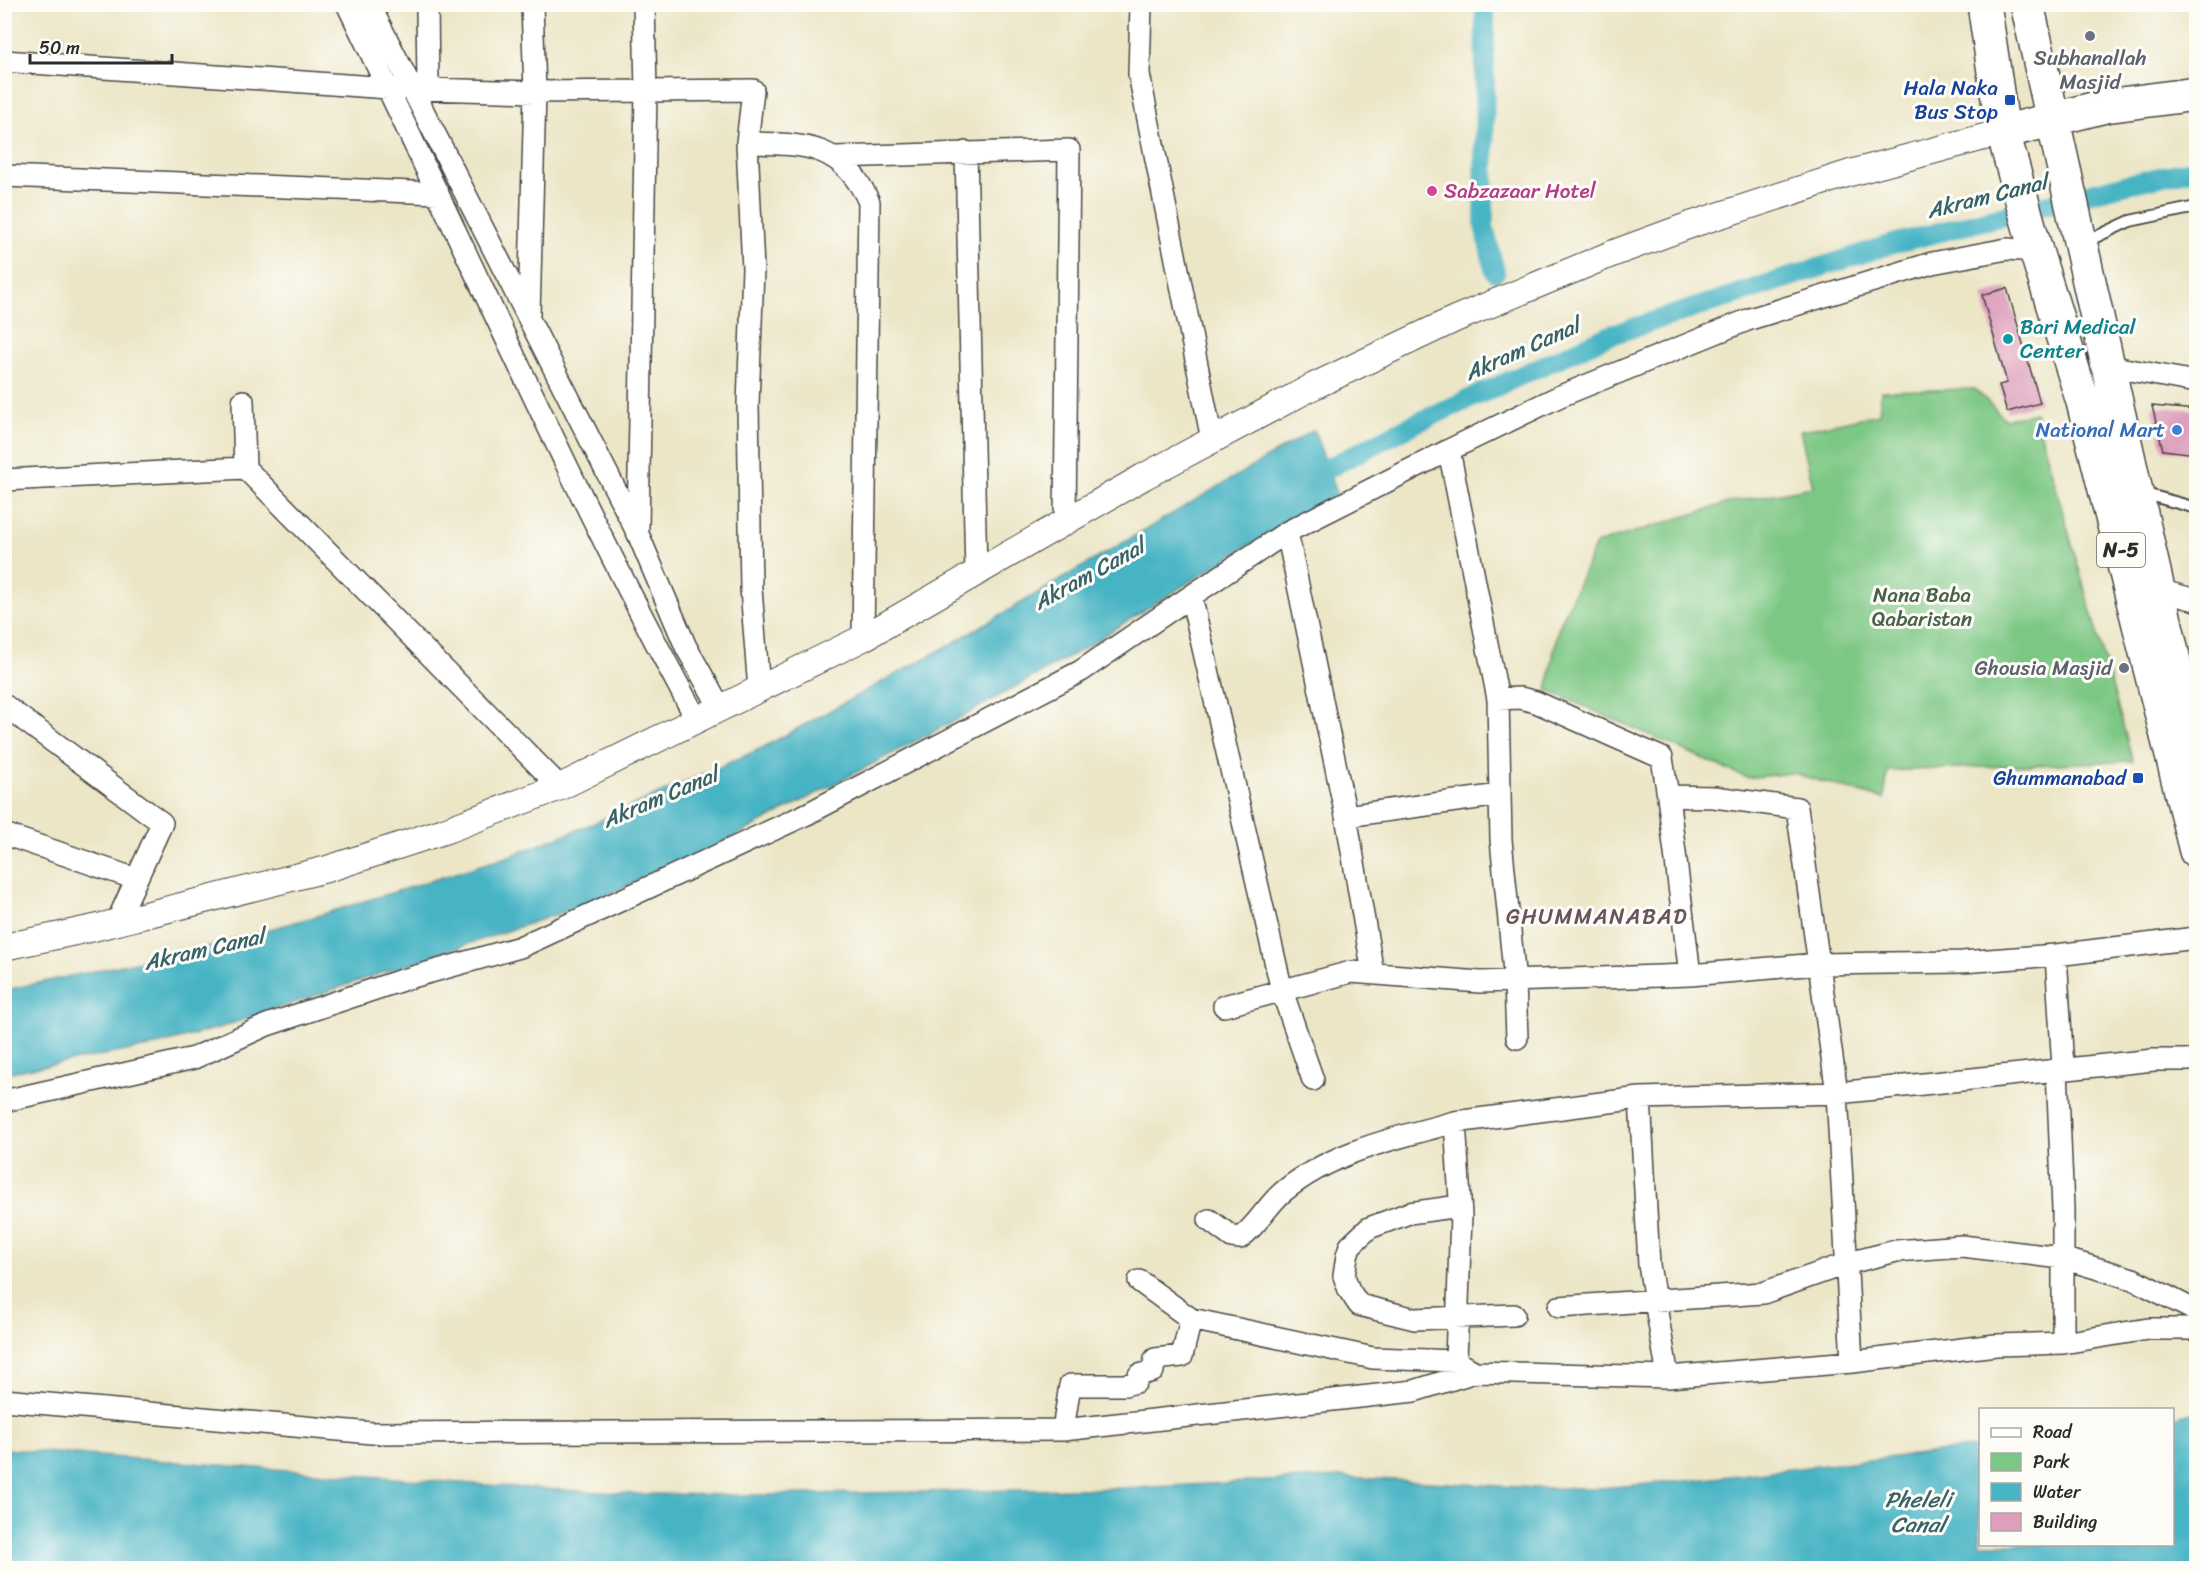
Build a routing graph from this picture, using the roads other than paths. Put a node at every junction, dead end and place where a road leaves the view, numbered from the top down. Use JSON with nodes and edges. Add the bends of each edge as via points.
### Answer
{"nodes":[{"id":1,"x":347,"y":4,"type":"edge"},
{"id":2,"x":369,"y":4,"type":"edge"},
{"id":3,"x":427,"y":4,"type":"edge"},
{"id":4,"x":532,"y":4,"type":"edge"},
{"id":5,"x":644,"y":4,"type":"edge"},
{"id":6,"x":1141,"y":4,"type":"edge"},
{"id":7,"x":1984,"y":4,"type":"edge"},
{"id":8,"x":2027,"y":4,"type":"edge"},
{"id":9,"x":4,"y":61,"type":"edge"},
{"id":10,"x":388,"y":88,"type":"junction"},
{"id":11,"x":419,"y":88,"type":"junction"},
{"id":12,"x":646,"y":91,"type":"junction"},
{"id":13,"x":535,"y":92,"type":"junction"},
{"id":14,"x":2196,"y":94,"type":"edge"},
{"id":15,"x":2055,"y":124,"type":"junction"},
{"id":16,"x":2003,"y":132,"type":"junction"},
{"id":17,"x":747,"y":143,"type":"junction"},
{"id":18,"x":966,"y":152,"type":"junction"},
{"id":19,"x":836,"y":157,"type":"junction"},
{"id":20,"x":4,"y":176,"type":"edge"},
{"id":21,"x":438,"y":193,"type":"junction"},
{"id":22,"x":2196,"y":207,"type":"edge"},
{"id":23,"x":2082,"y":243,"type":"junction"},
{"id":24,"x":2036,"y":251,"type":"junction"},
{"id":25,"x":528,"y":319,"type":"junction"},
{"id":26,"x":2108,"y":366,"type":"junction"},
{"id":27,"x":2196,"y":382,"type":"edge"},
{"id":28,"x":243,"y":401,"type":"dead end"},
{"id":29,"x":1212,"y":440,"type":"junction"},
{"id":30,"x":1449,"y":450,"type":"junction"},
{"id":31,"x":245,"y":468,"type":"junction"},
{"id":32,"x":4,"y":480,"type":"edge"},
{"id":33,"x":2196,"y":508,"type":"edge"},
{"id":34,"x":2132,"y":514,"type":"junction"},
{"id":35,"x":1065,"y":521,"type":"junction"},
{"id":36,"x":1287,"y":532,"type":"junction"},
{"id":37,"x":638,"y":534,"type":"junction"},
{"id":38,"x":975,"y":572,"type":"junction"},
{"id":39,"x":2158,"y":590,"type":"junction"},
{"id":40,"x":1191,"y":596,"type":"junction"},
{"id":41,"x":2196,"y":600,"type":"edge"},
{"id":42,"x":863,"y":638,"type":"junction"},
{"id":43,"x":759,"y":690,"type":"junction"},
{"id":44,"x":1498,"y":699,"type":"junction"},
{"id":45,"x":4,"y":705,"type":"edge"},
{"id":46,"x":721,"y":709,"type":"junction"},
{"id":47,"x":697,"y":720,"type":"junction"},
{"id":48,"x":2196,"y":759,"type":"edge"},
{"id":49,"x":560,"y":787,"type":"junction"},
{"id":50,"x":1500,"y":795,"type":"junction"},
{"id":51,"x":1668,"y":796,"type":"junction"},
{"id":52,"x":1346,"y":816,"type":"junction"},
{"id":53,"x":4,"y":834,"type":"edge"},
{"id":54,"x":2196,"y":851,"type":"edge"},
{"id":55,"x":136,"y":879,"type":"junction"},
{"id":56,"x":117,"y":922,"type":"junction"},
{"id":57,"x":2196,"y":938,"type":"edge"},
{"id":58,"x":4,"y":947,"type":"edge"},
{"id":59,"x":2056,"y":955,"type":"junction"},
{"id":60,"x":1817,"y":964,"type":"junction"},
{"id":61,"x":1373,"y":973,"type":"junction"},
{"id":62,"x":1690,"y":975,"type":"junction"},
{"id":63,"x":1515,"y":982,"type":"junction"},
{"id":64,"x":1282,"y":991,"type":"junction"},
{"id":65,"x":1224,"y":1006,"type":"dead end"},
{"id":66,"x":1516,"y":1038,"type":"dead end"},
{"id":67,"x":2196,"y":1060,"type":"edge"},
{"id":68,"x":2060,"y":1068,"type":"junction"},
{"id":69,"x":1313,"y":1080,"type":"dead end"},
{"id":70,"x":1837,"y":1093,"type":"junction"},
{"id":71,"x":1640,"y":1098,"type":"junction"},
{"id":72,"x":4,"y":1101,"type":"edge"},
{"id":73,"x":1455,"y":1122,"type":"junction"},
{"id":74,"x":1460,"y":1206,"type":"junction"},
{"id":75,"x":1209,"y":1220,"type":"dead end"},
{"id":76,"x":2062,"y":1258,"type":"junction"},
{"id":77,"x":1845,"y":1264,"type":"junction"},
{"id":78,"x":1139,"y":1281,"type":"dead end"},
{"id":79,"x":1656,"y":1301,"type":"junction"},
{"id":80,"x":1559,"y":1307,"type":"dead end"},
{"id":81,"x":2196,"y":1311,"type":"edge"},
{"id":82,"x":1514,"y":1316,"type":"dead end"},
{"id":83,"x":1459,"y":1317,"type":"junction"},
{"id":84,"x":1191,"y":1319,"type":"junction"},
{"id":85,"x":2196,"y":1329,"type":"edge"},
{"id":86,"x":2063,"y":1343,"type":"junction"},
{"id":87,"x":1456,"y":1361,"type":"junction"},
{"id":88,"x":1852,"y":1362,"type":"junction"},
{"id":89,"x":1476,"y":1372,"type":"junction"},
{"id":90,"x":1668,"y":1377,"type":"junction"},
{"id":91,"x":4,"y":1400,"type":"edge"},
{"id":92,"x":1063,"y":1430,"type":"junction"}],
"edges":[{"from":1,"to":10,"type":"street"},
{"from":2,"to":11,"type":"street"},
{"from":3,"to":11,"type":"street"},
{"from":4,"to":13,"type":"street"},
{"from":5,"to":12,"type":"street"},
{"from":6,"to":29,"type":"street","via":[[1139,74]]},
{"from":7,"to":16,"type":"highway","number":"N-5"},
{"from":8,"to":15,"type":"highway","number":"N-5"},
{"from":9,"to":10,"type":"street"},
{"from":10,"to":11,"type":"street"},
{"from":10,"to":21,"type":"street"},
{"from":11,"to":13,"type":"street"},
{"from":11,"to":25,"type":"street"},
{"from":12,"to":13,"type":"street"},
{"from":12,"to":17,"type":"street","via":[[753,90]]},
{"from":12,"to":37,"type":"street"},
{"from":13,"to":25,"type":"street"},
{"from":14,"to":15,"type":"highway","via":[[2105,106]]},
{"from":15,"to":16,"type":"highway"},
{"from":15,"to":23,"type":"highway","number":"N-5"},
{"from":16,"to":24,"type":"highway","number":"N-5"},
{"from":16,"to":29,"type":"street","via":[[1850,173],[1614,253],[1455,319]]},
{"from":17,"to":19,"type":"street","via":[[797,144]]},
{"from":17,"to":43,"type":"street","via":[[753,269],[748,405],[751,589]]},
{"from":18,"to":19,"type":"street"},
{"from":18,"to":35,"type":"street","via":[[1064,148],[1070,155]]},
{"from":18,"to":38,"type":"street"},
{"from":19,"to":42,"type":"street","via":[[860,181],[869,202]]},
{"from":20,"to":21,"type":"street"},
{"from":21,"to":47,"type":"street","via":[[529,390]]},
{"from":22,"to":23,"type":"lane","via":[[2130,221]]},
{"from":23,"to":26,"type":"highway","number":"N-5"},
{"from":24,"to":30,"type":"street","via":[[2007,249],[1932,263],[1750,319],[1558,397]]},
{"from":24,"to":34,"type":"highway","number":"N-5","via":[[2083,402]]},
{"from":25,"to":37,"type":"street"},
{"from":26,"to":27,"type":"street"},
{"from":26,"to":34,"type":"highway","number":"N-5"},
{"from":28,"to":31,"type":"street"},
{"from":29,"to":35,"type":"street"},
{"from":30,"to":36,"type":"street"},
{"from":30,"to":44,"type":"street"},
{"from":31,"to":32,"type":"street"},
{"from":31,"to":49,"type":"street"},
{"from":33,"to":34,"type":"lane"},
{"from":34,"to":39,"type":"highway","number":"N-5"},
{"from":34,"to":54,"type":"highway","number":"N-5"},
{"from":35,"to":38,"type":"street"},
{"from":36,"to":40,"type":"street"},
{"from":36,"to":52,"type":"street"},
{"from":37,"to":46,"type":"street","via":[[686,647]]},
{"from":38,"to":42,"type":"street"},
{"from":39,"to":41,"type":"street"},
{"from":39,"to":48,"type":"highway","number":"N-5"},
{"from":40,"to":64,"type":"street"},
{"from":40,"to":72,"type":"street","via":[[1060,682],[807,814],[520,947],[267,1024],[194,1058]]},
{"from":42,"to":43,"type":"street"},
{"from":43,"to":46,"type":"street"},
{"from":44,"to":50,"type":"street"},
{"from":44,"to":51,"type":"street","via":[[1536,702],[1662,758]]},
{"from":45,"to":55,"type":"street","via":[[162,823]]},
{"from":46,"to":47,"type":"street"},
{"from":47,"to":49,"type":"street"},
{"from":49,"to":56,"type":"street","via":[[327,869]]},
{"from":50,"to":52,"type":"street"},
{"from":50,"to":63,"type":"street"},
{"from":51,"to":60,"type":"street","via":[[1714,797],[1797,808]]},
{"from":51,"to":62,"type":"street"},
{"from":52,"to":61,"type":"street"},
{"from":53,"to":55,"type":"street"},
{"from":55,"to":56,"type":"street"},
{"from":56,"to":58,"type":"street"},
{"from":57,"to":59,"type":"street"},
{"from":59,"to":60,"type":"street","via":[[1962,962]]},
{"from":59,"to":68,"type":"street"},
{"from":60,"to":62,"type":"street"},
{"from":60,"to":70,"type":"street"},
{"from":61,"to":63,"type":"street"},
{"from":61,"to":64,"type":"street","via":[[1351,972]]},
{"from":62,"to":63,"type":"street"},
{"from":63,"to":66,"type":"street"},
{"from":64,"to":65,"type":"street"},
{"from":64,"to":69,"type":"street"},
{"from":67,"to":68,"type":"street","via":[[2154,1059]]},
{"from":68,"to":70,"type":"street"},
{"from":68,"to":76,"type":"street"},
{"from":70,"to":71,"type":"street"},
{"from":70,"to":77,"type":"street"},
{"from":71,"to":73,"type":"street"},
{"from":71,"to":79,"type":"street","via":[[1644,1216]]},
{"from":73,"to":74,"type":"street"},
{"from":73,"to":75,"type":"street","via":[[1362,1147],[1318,1170],[1284,1191],[1240,1238],[1232,1237]]},
{"from":74,"to":83,"type":"street"},
{"from":74,"to":83,"type":"street","via":[[1409,1213],[1369,1228],[1350,1246],[1344,1276],[1359,1305],[1415,1319]]},
{"from":76,"to":77,"type":"street","via":[[1962,1246],[1896,1251]]},
{"from":76,"to":81,"type":"street","via":[[2133,1280]]},
{"from":76,"to":86,"type":"street"},
{"from":77,"to":79,"type":"street","via":[[1763,1293]]},
{"from":77,"to":88,"type":"street"},
{"from":78,"to":84,"type":"street"},
{"from":79,"to":80,"type":"street"},
{"from":79,"to":90,"type":"street"},
{"from":82,"to":83,"type":"street"},
{"from":83,"to":87,"type":"street"},
{"from":84,"to":87,"type":"street","via":[[1373,1358]]},
{"from":84,"to":92,"type":"street","via":[[1182,1356],[1155,1359],[1153,1371],[1139,1374],[1136,1382],[1070,1385]]},
{"from":85,"to":86,"type":"street","via":[[2148,1329]]},
{"from":86,"to":88,"type":"street","via":[[1996,1345]]},
{"from":87,"to":89,"type":"street"},
{"from":88,"to":90,"type":"street"},
{"from":89,"to":90,"type":"street"},
{"from":89,"to":92,"type":"street","via":[[1414,1391]]},
{"from":91,"to":92,"type":"street","via":[[372,1433]]}]}
